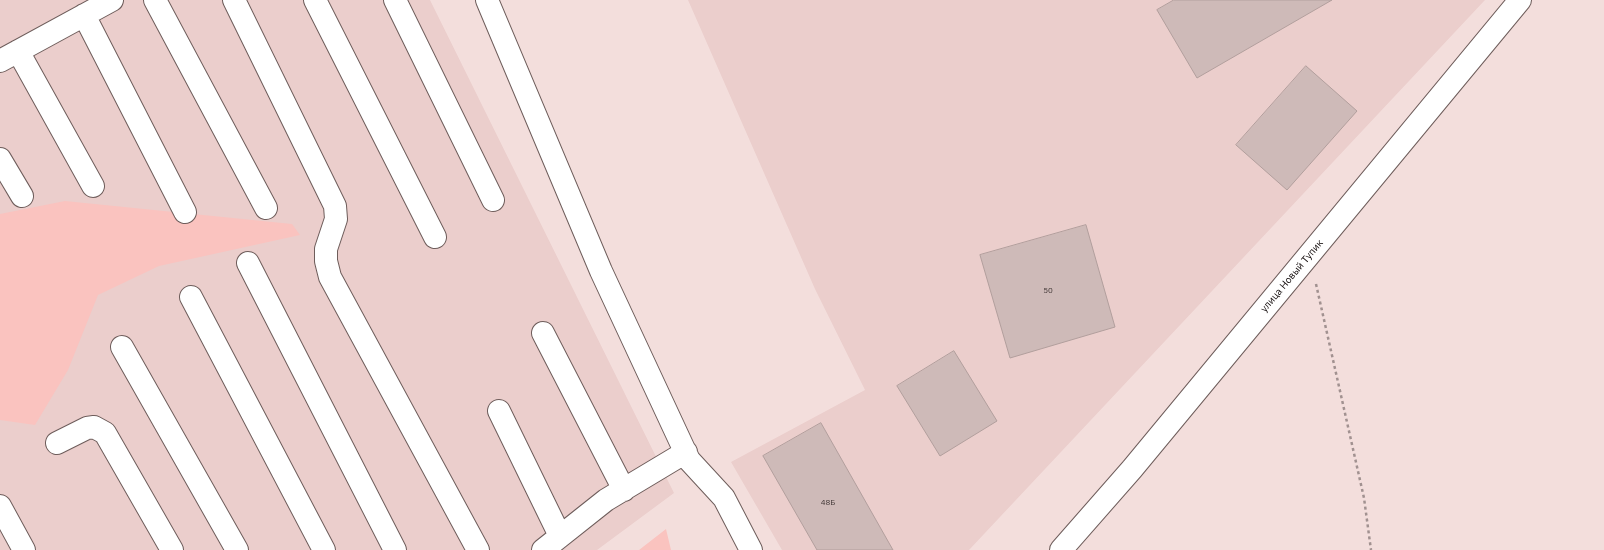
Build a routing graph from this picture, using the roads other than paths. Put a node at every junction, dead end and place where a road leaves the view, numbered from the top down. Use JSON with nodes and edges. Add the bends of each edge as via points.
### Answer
{"nodes":[{"id":1,"x":112,"y":0,"type":"edge"},
{"id":2,"x":155,"y":0,"type":"edge"},
{"id":3,"x":234,"y":0,"type":"edge"},
{"id":4,"x":315,"y":0,"type":"edge"},
{"id":5,"x":395,"y":0,"type":"edge"},
{"id":6,"x":487,"y":0,"type":"edge"},
{"id":7,"x":1520,"y":0,"type":"edge"},
{"id":8,"x":84,"y":15,"type":"junction"},
{"id":9,"x":9,"y":56,"type":"edge"},
{"id":10,"x":0,"y":160,"type":"edge"},
{"id":11,"x":93,"y":186,"type":"dead end"},
{"id":12,"x":22,"y":196,"type":"dead end"},
{"id":13,"x":493,"y":200,"type":"dead end"},
{"id":14,"x":266,"y":208,"type":"dead end"},
{"id":15,"x":185,"y":212,"type":"dead end"},
{"id":16,"x":434,"y":237,"type":"dead end"},
{"id":17,"x":248,"y":263,"type":"dead end"},
{"id":18,"x":190,"y":297,"type":"dead end"},
{"id":19,"x":543,"y":333,"type":"dead end"},
{"id":20,"x":122,"y":347,"type":"dead end"},
{"id":21,"x":498,"y":411,"type":"dead end"},
{"id":22,"x":57,"y":443,"type":"dead end"},
{"id":23,"x":686,"y":452,"type":"junction"},
{"id":24,"x":624,"y":490,"type":"junction"},
{"id":25,"x":0,"y":506,"type":"edge"},
{"id":26,"x":560,"y":536,"type":"junction"},
{"id":27,"x":386,"y":547,"type":"edge"},
{"id":28,"x":24,"y":550,"type":"edge"},
{"id":29,"x":172,"y":550,"type":"edge"},
{"id":30,"x":238,"y":550,"type":"edge"},
{"id":31,"x":324,"y":550,"type":"edge"},
{"id":32,"x":478,"y":550,"type":"edge"},
{"id":33,"x":543,"y":550,"type":"edge"},
{"id":34,"x":752,"y":550,"type":"edge"},
{"id":35,"x":1062,"y":550,"type":"edge"}],
"edges":[{"from":1,"to":8,"type":"street"},
{"from":2,"to":14,"type":"street"},
{"from":3,"to":32,"type":"street","via":[[334,206],[336,219],[326,249],[330,277]]},
{"from":4,"to":16,"type":"street"},
{"from":5,"to":13,"type":"street"},
{"from":6,"to":23,"type":"street","via":[[601,271]]},
{"from":7,"to":35,"type":"street","name":"улица Новый Тупик"},
{"from":8,"to":9,"type":"street"},
{"from":8,"to":15,"type":"street"},
{"from":9,"to":11,"type":"street"},
{"from":10,"to":12,"type":"street"},
{"from":17,"to":27,"type":"street"},
{"from":18,"to":31,"type":"street"},
{"from":19,"to":24,"type":"street"},
{"from":20,"to":30,"type":"street"},
{"from":21,"to":26,"type":"street"},
{"from":22,"to":29,"type":"street","via":[[86,428],[94,427],[105,433]]},
{"from":23,"to":24,"type":"street"},
{"from":23,"to":34,"type":"street","via":[[689,460],[724,498]]},
{"from":24,"to":26,"type":"street","via":[[606,500]]},
{"from":25,"to":28,"type":"street"},
{"from":26,"to":33,"type":"street"}]}
